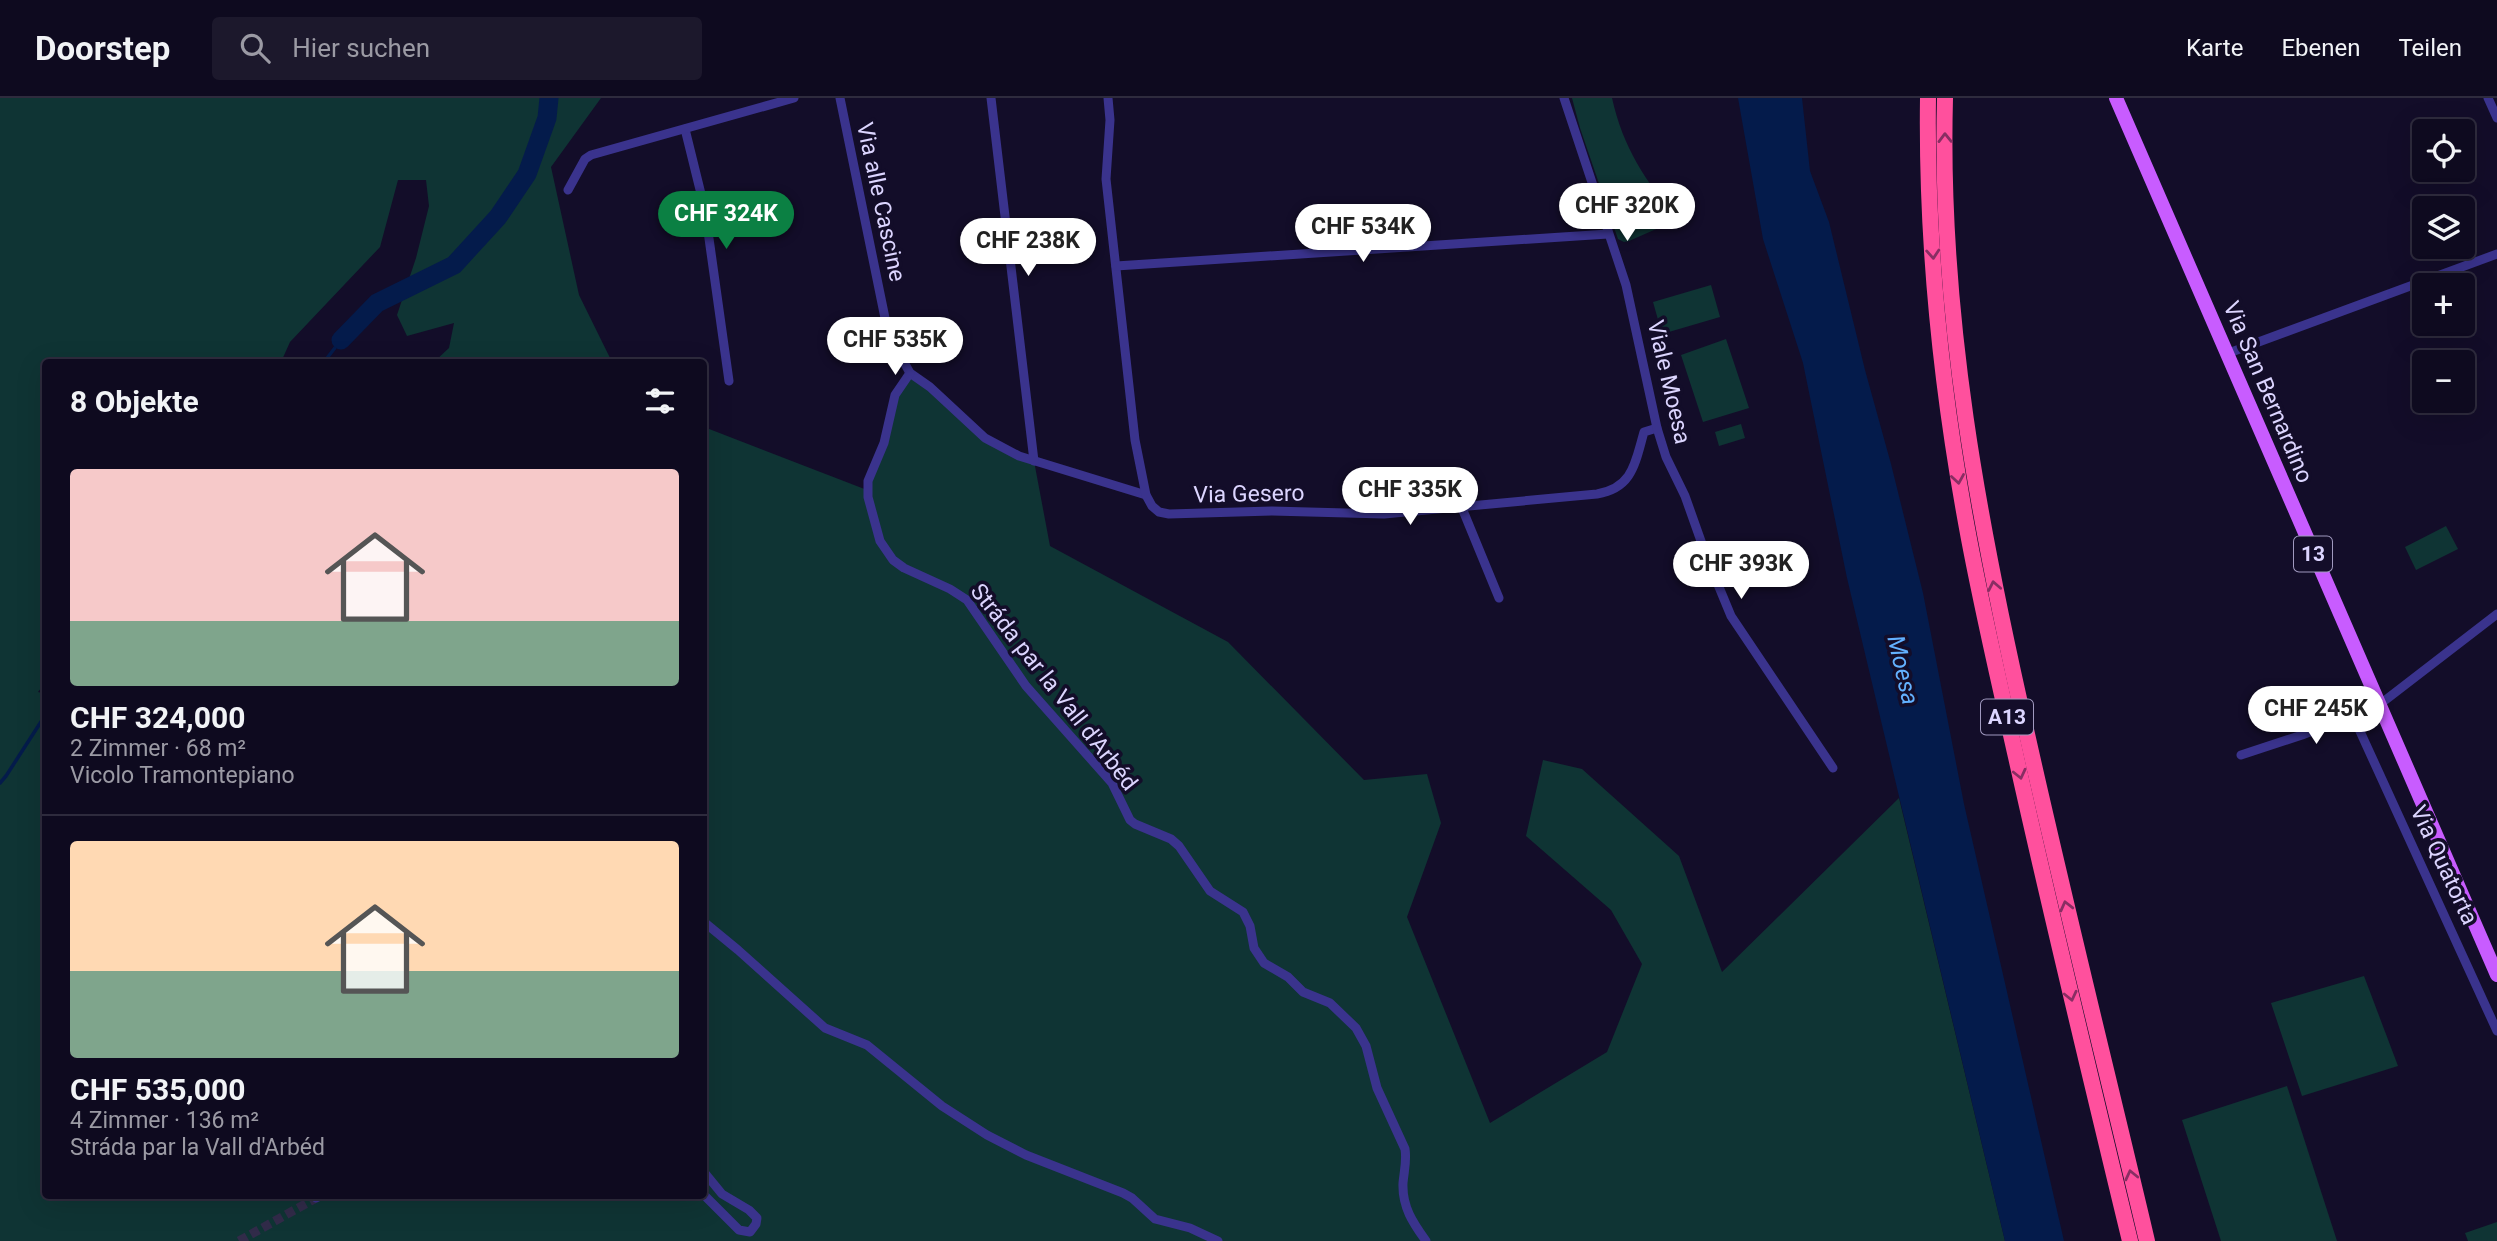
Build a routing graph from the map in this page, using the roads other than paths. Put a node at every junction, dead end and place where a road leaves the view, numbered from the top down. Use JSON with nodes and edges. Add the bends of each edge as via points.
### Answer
{"nodes":[{"id":1,"x":794,"y":98,"type":"edge"},
{"id":2,"x":840,"y":98,"type":"edge"},
{"id":3,"x":991,"y":98,"type":"edge"},
{"id":4,"x":1108,"y":98,"type":"edge"},
{"id":5,"x":1564,"y":98,"type":"edge"},
{"id":6,"x":1928,"y":98,"type":"edge"},
{"id":7,"x":1945,"y":98,"type":"edge"},
{"id":8,"x":2116,"y":98,"type":"edge"},
{"id":9,"x":2488,"y":98,"type":"edge"},
{"id":10,"x":2497,"y":118,"type":"edge"},
{"id":11,"x":685,"y":129,"type":"junction"},
{"id":12,"x":568,"y":190,"type":"dead end"},
{"id":13,"x":1608,"y":234,"type":"junction"},
{"id":14,"x":2497,"y":254,"type":"edge"},
{"id":15,"x":1116,"y":267,"type":"junction"},
{"id":16,"x":2226,"y":354,"type":"junction"},
{"id":17,"x":910,"y":373,"type":"junction"},
{"id":18,"x":729,"y":381,"type":"dead end"},
{"id":19,"x":1657,"y":428,"type":"junction"},
{"id":20,"x":1034,"y":461,"type":"junction"},
{"id":21,"x":1146,"y":495,"type":"junction"},
{"id":22,"x":1462,"y":508,"type":"junction"},
{"id":23,"x":1499,"y":598,"type":"dead end"},
{"id":24,"x":2497,"y":614,"type":"edge"},
{"id":25,"x":2379,"y":705,"type":"junction"},
{"id":26,"x":2353,"y":716,"type":"junction"},
{"id":27,"x":2241,"y":755,"type":"dead end"},
{"id":28,"x":1833,"y":768,"type":"dead end"},
{"id":29,"x":707,"y":924,"type":"edge"},
{"id":30,"x":2497,"y":975,"type":"edge"},
{"id":31,"x":2497,"y":1031,"type":"edge"},
{"id":32,"x":707,"y":1176,"type":"edge"},
{"id":33,"x":707,"y":1198,"type":"edge"},
{"id":34,"x":1218,"y":1241,"type":"edge"},
{"id":35,"x":1426,"y":1241,"type":"edge"},
{"id":36,"x":2130,"y":1241,"type":"edge"},
{"id":37,"x":2147,"y":1241,"type":"edge"}],
"edges":[{"from":1,"to":11,"type":"street"},
{"from":2,"to":17,"type":"street","name":"Via alle Cascine","via":[[886,318]]},
{"from":3,"to":20,"type":"street"},
{"from":4,"to":15,"type":"street","via":[[1106,179]]},
{"from":5,"to":13,"type":"street","name":"Viale Moesa"},
{"from":6,"to":36,"type":"highway","number":"A13","one_way":true,"via":[[1938,321],[1967,529]]},
{"from":37,"to":7,"type":"highway","number":"A13","one_way":true,"via":[[2048,830],[1984,535],[1952,301]]},
{"from":8,"to":16,"type":"main road","name":"Via San Bernardino","number":"13"},
{"from":9,"to":10,"type":"street"},
{"from":11,"to":12,"type":"street","via":[[591,155]]},
{"from":11,"to":18,"type":"street","via":[[705,210]]},
{"from":13,"to":15,"type":"street"},
{"from":13,"to":19,"type":"street","name":"Viale Moesa","via":[[1629,296]]},
{"from":14,"to":16,"type":"street"},
{"from":15,"to":21,"type":"street","via":[[1135,440]]},
{"from":16,"to":25,"type":"main road","name":"Via San Bernardino","number":"13"},
{"from":17,"to":20,"type":"street","name":"Via alle Cascine","via":[[985,438]]},
{"from":17,"to":35,"type":"street","name":"Stráda par la Vall d'Arbéd","via":[[894,395],[884,443],[868,481],[868,497],[885,550],[904,568],[967,600],[1026,686],[1112,783],[1130,820],[1171,839],[1210,891],[1243,912],[1254,948],[1264,963],[1303,992],[1330,1003],[1356,1028],[1405,1149],[1406,1210]]},
{"from":19,"to":22,"type":"street","name":"Via Gesero","via":[[1644,432],[1631,473],[1612,492]]},
{"from":19,"to":28,"type":"street","name":"Viale Moesa","via":[[1731,616]]},
{"from":20,"to":21,"type":"street","name":"Via alle Cascine"},
{"from":21,"to":22,"type":"street","name":"Via Gesero","via":[[1159,512],[1169,514],[1384,514]]},
{"from":22,"to":23,"type":"street"},
{"from":24,"to":25,"type":"street"},
{"from":25,"to":26,"type":"street"},
{"from":25,"to":30,"type":"main road","number":"13"},
{"from":26,"to":27,"type":"street"},
{"from":26,"to":31,"type":"street","name":"Via Quatorta"},
{"from":29,"to":34,"type":"street","via":[[825,1028],[867,1045],[942,1106],[987,1135],[1062,1171],[1123,1193],[1155,1219]]},
{"from":32,"to":33,"type":"street","via":[[727,1199],[754,1213],[754,1229],[739,1230]]}]}
